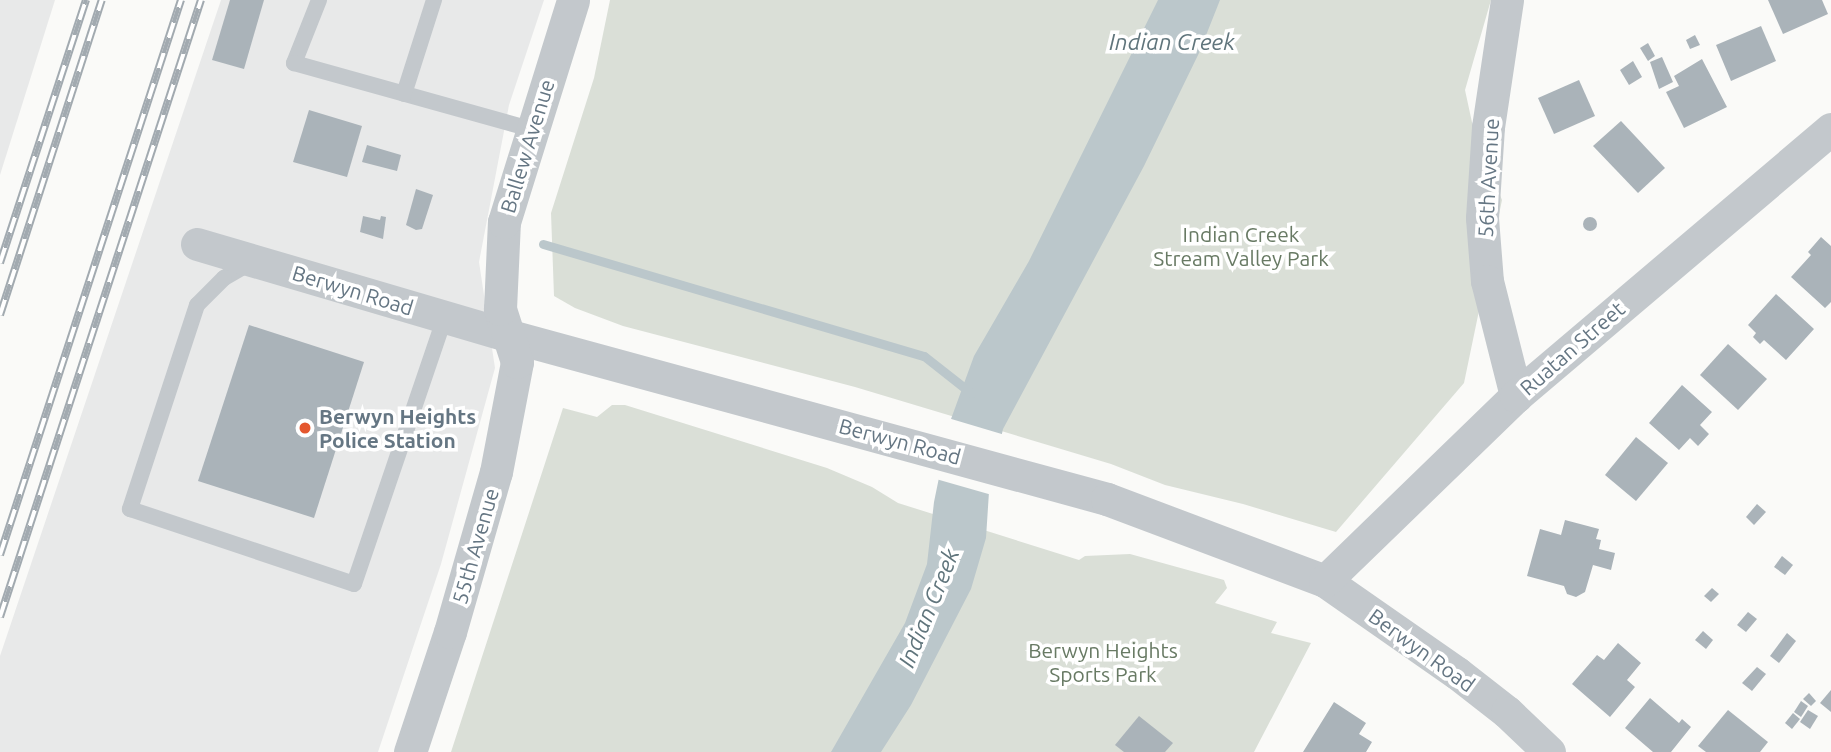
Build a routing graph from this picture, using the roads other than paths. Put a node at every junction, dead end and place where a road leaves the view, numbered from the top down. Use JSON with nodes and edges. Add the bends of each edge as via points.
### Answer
{"nodes":[{"id":1,"x":319,"y":0,"type":"edge"},
{"id":2,"x":434,"y":0,"type":"edge"},
{"id":3,"x":573,"y":0,"type":"edge"},
{"id":4,"x":1507,"y":0,"type":"edge"},
{"id":5,"x":404,"y":94,"type":"junction"},
{"id":6,"x":1831,"y":129,"type":"edge"},
{"id":7,"x":531,"y":130,"type":"junction"},
{"id":8,"x":197,"y":244,"type":"dead end"},
{"id":9,"x":256,"y":260,"type":"junction"},
{"id":10,"x":445,"y":317,"type":"junction"},
{"id":11,"x":510,"y":336,"type":"junction"},
{"id":12,"x":1516,"y":396,"type":"junction"},
{"id":13,"x":1325,"y":582,"type":"junction"},
{"id":14,"x":410,"y":752,"type":"edge"},
{"id":15,"x":1549,"y":752,"type":"edge"}],
"edges":[{"from":1,"to":5,"type":"lane","via":[[295,63]]},
{"from":2,"to":5,"type":"lane"},
{"from":3,"to":7,"type":"street","name":"Ballew Avenue"},
{"from":4,"to":12,"type":"street","name":"56th Avenue","via":[[1488,127],[1482,218],[1487,281]]},
{"from":5,"to":7,"type":"lane"},
{"from":6,"to":12,"type":"street","name":"Ruatan Street"},
{"from":7,"to":11,"type":"street","name":"Ballew Avenue","via":[[504,222],[498,295]]},
{"from":8,"to":9,"type":"street","name":"Berwyn Road"},
{"from":9,"to":10,"type":"street","name":"Berwyn Road"},
{"from":9,"to":10,"type":"lane","via":[[223,278],[197,305],[130,509],[354,584]]},
{"from":10,"to":11,"type":"street","name":"Berwyn Road"},
{"from":11,"to":13,"type":"street","name":"Berwyn Road","via":[[1107,499]]},
{"from":11,"to":14,"type":"street","name":"55th Avenue","via":[[516,375],[496,472]]},
{"from":12,"to":13,"type":"street","name":"Ruatan Street"},
{"from":13,"to":15,"type":"street","name":"Berwyn Road","via":[[1467,681]]}]}
